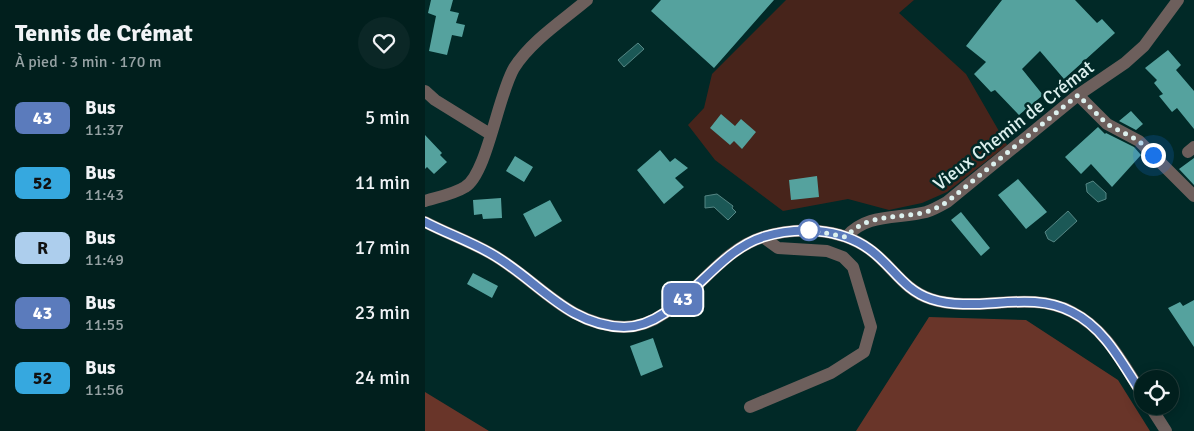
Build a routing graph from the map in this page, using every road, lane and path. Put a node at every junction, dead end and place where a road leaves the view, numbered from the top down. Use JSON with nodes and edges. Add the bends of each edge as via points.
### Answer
{"nodes":[{"id":1,"x":587,"y":0,"type":"edge"},
{"id":2,"x":1178,"y":0,"type":"edge"},
{"id":3,"x":425,"y":91,"type":"edge"},
{"id":4,"x":1078,"y":95,"type":"junction"},
{"id":5,"x":490,"y":134,"type":"junction"},
{"id":6,"x":1194,"y":196,"type":"edge"},
{"id":7,"x":425,"y":201,"type":"edge"},
{"id":8,"x":425,"y":222,"type":"edge"},
{"id":9,"x":763,"y":237,"type":"junction"},
{"id":10,"x":846,"y":237,"type":"junction"},
{"id":11,"x":1134,"y":382,"type":"edge"},
{"id":12,"x":750,"y":407,"type":"dead end"},
{"id":13,"x":1156,"y":415,"type":"edge"},
{"id":14,"x":1166,"y":431,"type":"edge"}],
"edges":[{"from":1,"to":5,"type":"street","via":[[529,49],[516,65],[501,95]]},
{"from":2,"to":4,"type":"street","name":"Vieux Chemin de Crémat","via":[[1144,46]]},
{"from":3,"to":5,"type":"street"},
{"from":4,"to":6,"type":"street","via":[[1107,124],[1139,141]]},
{"from":4,"to":10,"type":"street","name":"Vieux Chemin de Crémat","via":[[947,202],[926,212],[877,218],[852,230]]},
{"from":5,"to":7,"type":"street","via":[[477,173],[466,187]]},
{"from":8,"to":9,"type":"street","via":[[490,253],[527,277],[563,308],[586,321],[627,327],[664,314],[722,259]]},
{"from":9,"to":10,"type":"street","via":[[814,230]]},
{"from":9,"to":12,"type":"street","via":[[778,248],[827,251],[843,257],[853,267],[871,327],[864,352],[831,373]]},
{"from":10,"to":11,"type":"street","via":[[869,249],[903,284],[933,300],[957,304],[1038,301],[1070,311],[1099,331]]},
{"from":13,"to":14,"type":"street"}]}
